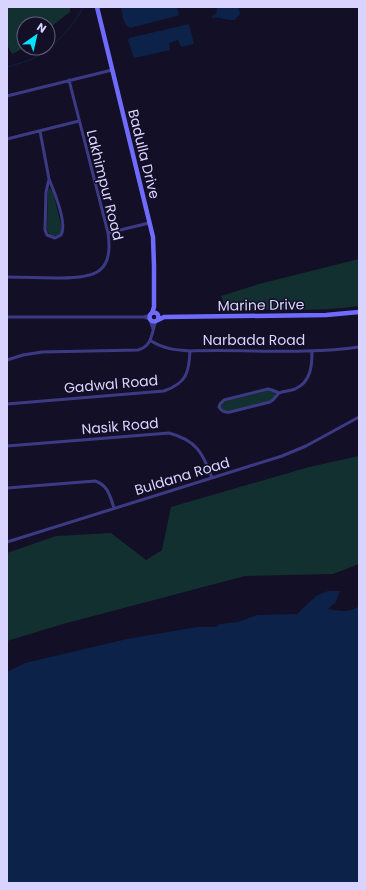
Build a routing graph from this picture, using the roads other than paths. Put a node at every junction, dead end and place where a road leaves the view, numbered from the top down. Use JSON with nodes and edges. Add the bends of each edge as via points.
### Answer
{"nodes":[{"id":1,"x":96,"y":7,"type":"edge"},
{"id":2,"x":112,"y":70,"type":"junction"},
{"id":3,"x":69,"y":80,"type":"junction"},
{"id":4,"x":7,"y":96,"type":"edge"},
{"id":5,"x":79,"y":121,"type":"junction"},
{"id":6,"x":40,"y":130,"type":"junction"},
{"id":7,"x":7,"y":139,"type":"edge"},
{"id":8,"x":49,"y":179,"type":"junction"},
{"id":9,"x":149,"y":223,"type":"junction"},
{"id":10,"x":108,"y":233,"type":"junction"},
{"id":11,"x":7,"y":277,"type":"edge"},
{"id":12,"x":359,"y":312,"type":"edge"},
{"id":13,"x":7,"y":317,"type":"edge"},
{"id":14,"x":154,"y":317,"type":"junction"},
{"id":15,"x":153,"y":329,"type":"junction"},
{"id":16,"x":150,"y":341,"type":"junction"},
{"id":17,"x":359,"y":347,"type":"edge"},
{"id":18,"x":190,"y":351,"type":"junction"},
{"id":19,"x":312,"y":351,"type":"junction"},
{"id":20,"x":7,"y":360,"type":"edge"},
{"id":21,"x":279,"y":394,"type":"junction"},
{"id":22,"x":7,"y":404,"type":"edge"},
{"id":23,"x":359,"y":417,"type":"edge"},
{"id":24,"x":7,"y":446,"type":"edge"},
{"id":25,"x":212,"y":478,"type":"junction"},
{"id":26,"x":7,"y":488,"type":"edge"},
{"id":27,"x":114,"y":508,"type":"junction"},
{"id":28,"x":7,"y":542,"type":"edge"}],
"edges":[{"from":1,"to":2,"type":"street","name":"Badulla Drive"},
{"from":2,"to":3,"type":"street"},
{"from":2,"to":9,"type":"street","name":"Badulla Drive"},
{"from":3,"to":4,"type":"street"},
{"from":3,"to":5,"type":"street","name":"Lakhimpur Road"},
{"from":5,"to":6,"type":"street"},
{"from":5,"to":10,"type":"street","name":"Lakhimpur Road"},
{"from":6,"to":7,"type":"street"},
{"from":6,"to":8,"type":"street"},
{"from":8,"to":8,"type":"street","via":[[64,230],[61,236],[55,238],[47,235],[45,230]]},
{"from":9,"to":10,"type":"street"},
{"from":9,"to":14,"type":"street","name":"Badulla Drive","via":[[154,248]]},
{"from":10,"to":11,"type":"street","name":"Lakhimpur Road","via":[[110,251],[107,261],[92,275],[80,278]]},
{"from":12,"to":14,"type":"street","name":"Marine Drive","via":[[326,315]]},
{"from":13,"to":14,"type":"street"},
{"from":14,"to":15,"type":"street"},
{"from":14,"to":15,"type":"street"},
{"from":15,"to":16,"type":"street"},
{"from":16,"to":18,"type":"street","name":"Narbada Road","via":[[164,348]]},
{"from":16,"to":20,"type":"street","via":[[147,346],[138,350],[42,352]]},
{"from":17,"to":19,"type":"street","name":"Narbada Road"},
{"from":18,"to":19,"type":"street","name":"Narbada Road"},
{"from":18,"to":22,"type":"street","name":"Gadwal Road","via":[[189,369],[185,377],[176,386],[164,391]]},
{"from":19,"to":21,"type":"street","via":[[311,371],[307,379],[299,387]]},
{"from":21,"to":21,"type":"street","via":[[268,389],[224,400],[219,407],[225,412],[230,412],[270,402]]},
{"from":23,"to":25,"type":"street","name":"Buldana Road","via":[[282,456]]},
{"from":24,"to":25,"type":"street","name":"Nasik Road","via":[[169,433],[185,438],[198,448]]},
{"from":25,"to":27,"type":"street","name":"Buldana Road"},
{"from":26,"to":27,"type":"street","via":[[95,481],[106,488]]},
{"from":27,"to":28,"type":"street","name":"Buldana Road"}]}
